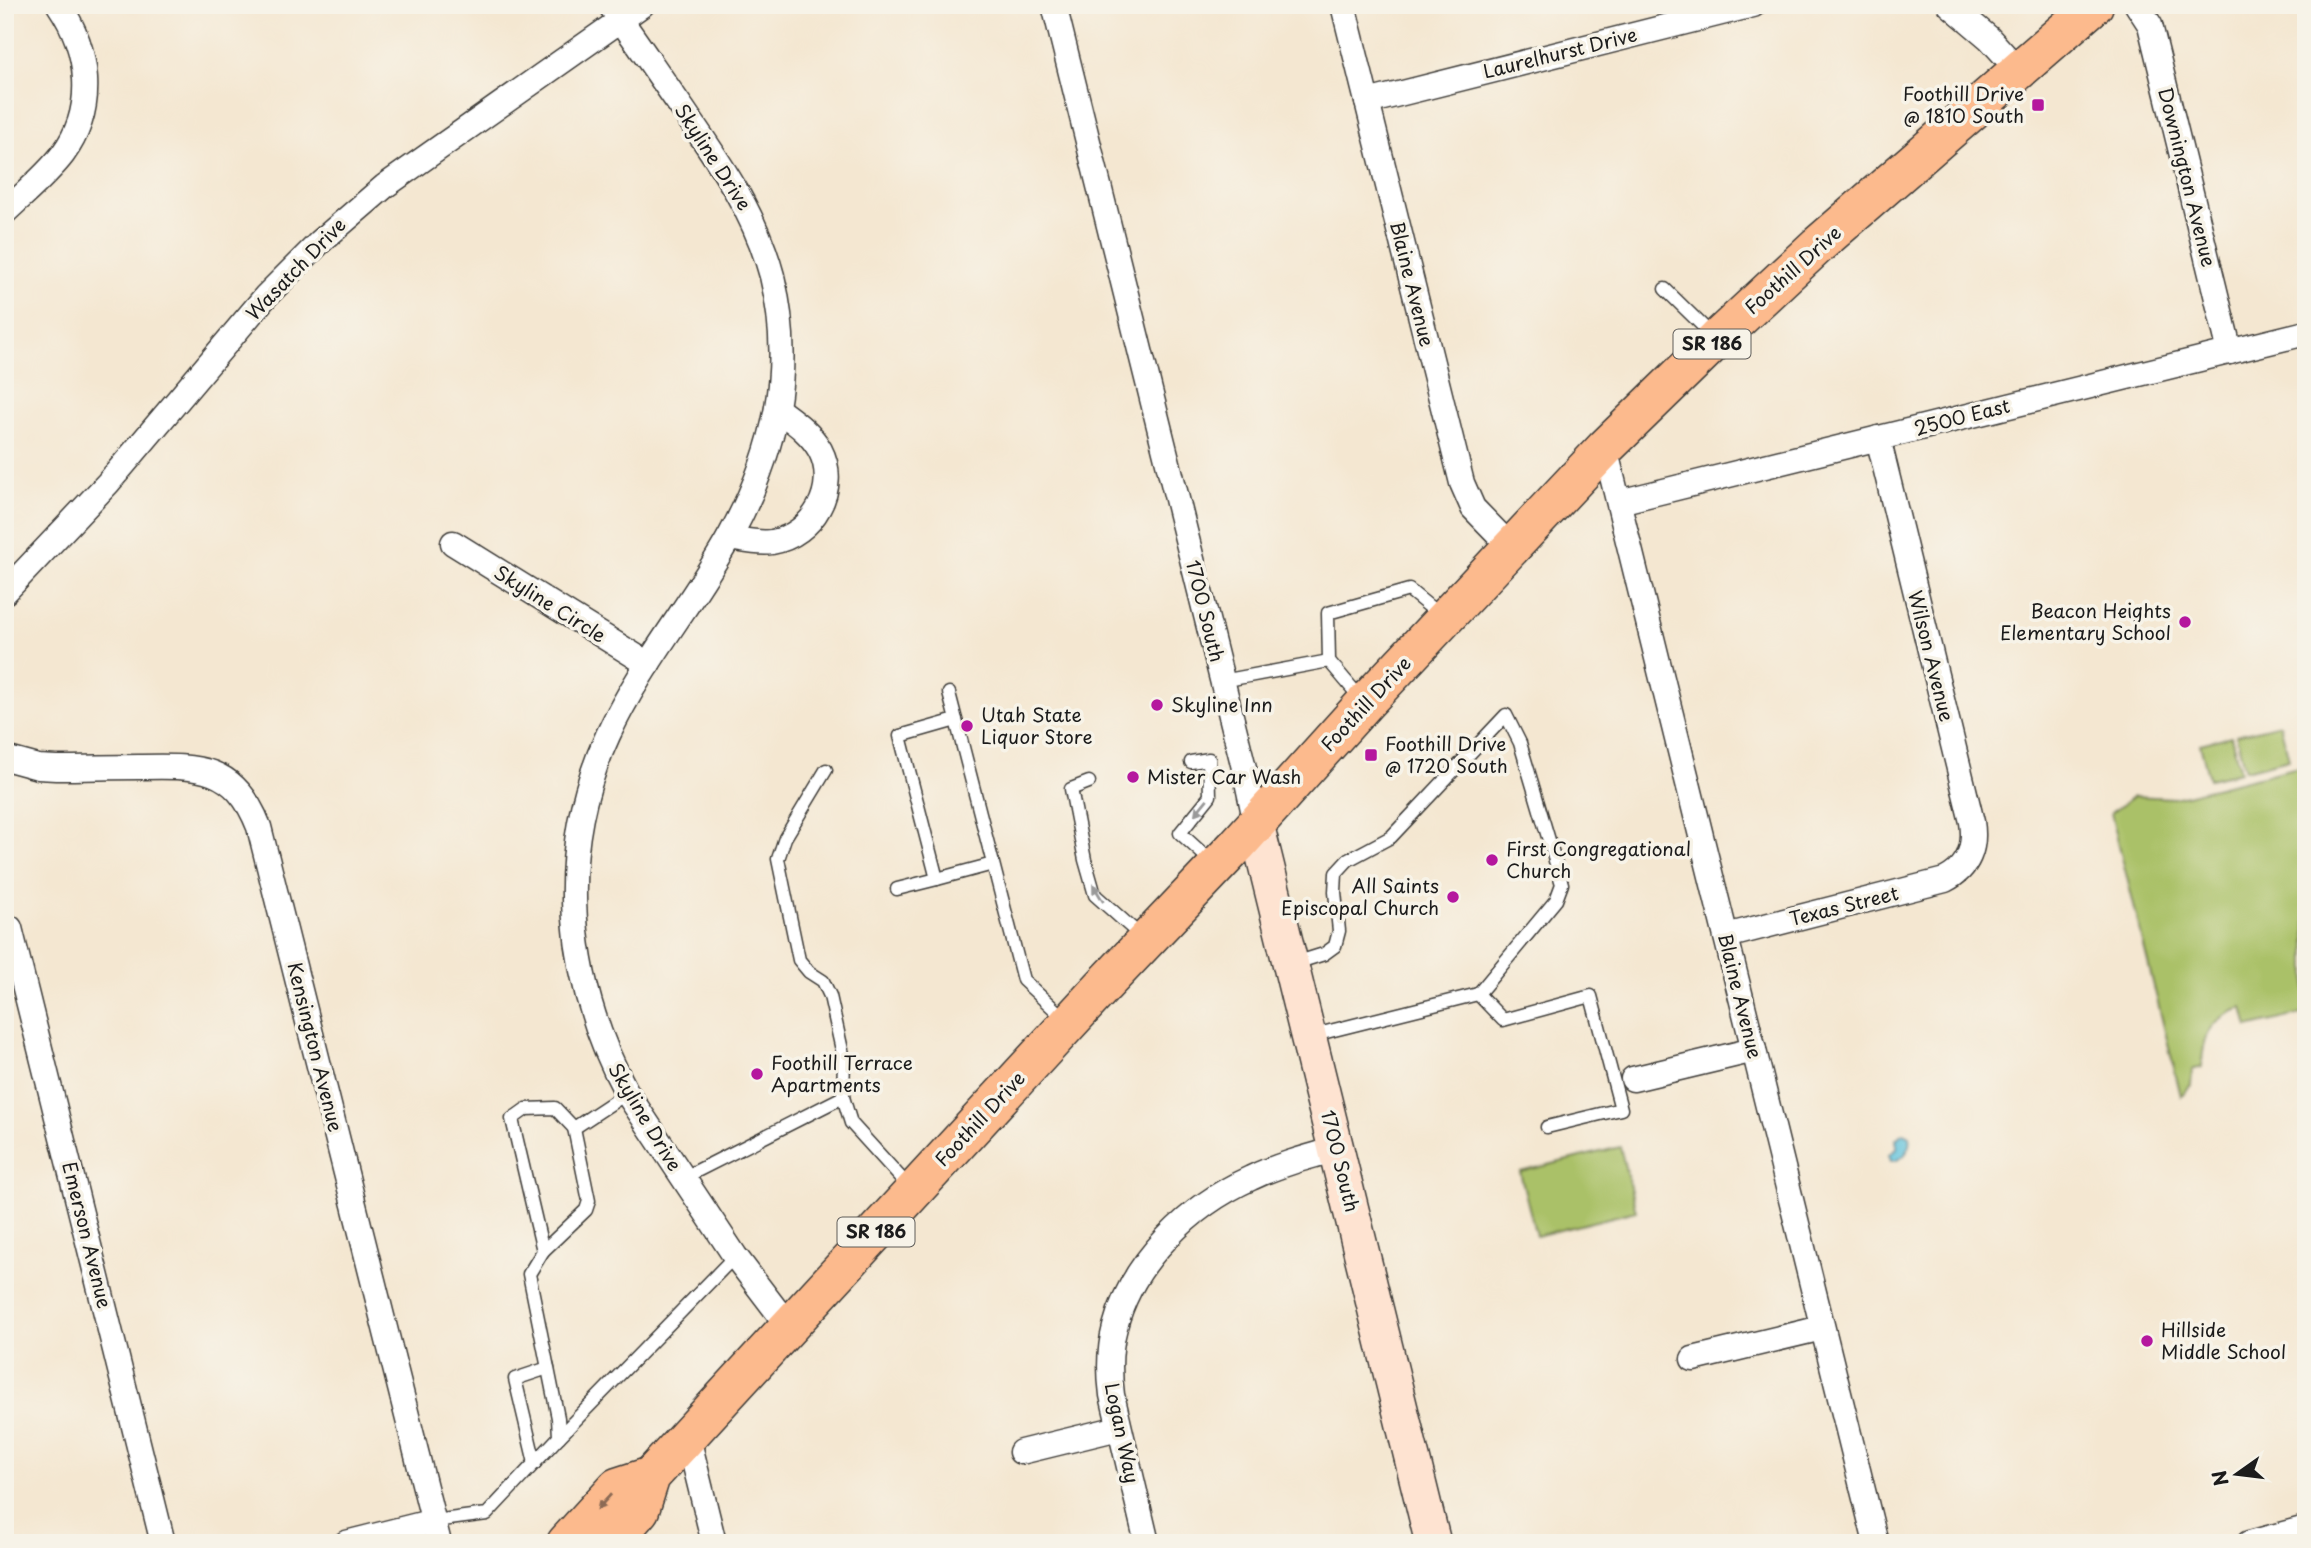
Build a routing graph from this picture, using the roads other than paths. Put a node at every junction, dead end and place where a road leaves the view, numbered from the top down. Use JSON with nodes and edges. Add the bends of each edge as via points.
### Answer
{"nodes":[{"id":1,"x":59,"y":5,"type":"edge"},
{"id":2,"x":642,"y":5,"type":"edge"},
{"id":3,"x":1054,"y":5,"type":"edge"},
{"id":4,"x":1343,"y":5,"type":"edge"},
{"id":5,"x":1753,"y":5,"type":"edge"},
{"id":6,"x":1950,"y":5,"type":"edge"},
{"id":7,"x":2094,"y":5,"type":"edge"},
{"id":8,"x":2137,"y":5,"type":"edge"},
{"id":9,"x":615,"y":13,"type":"edge"},
{"id":10,"x":2019,"y":71,"type":"junction"},
{"id":11,"x":1367,"y":102,"type":"junction"},
{"id":12,"x":5,"y":212,"type":"edge"},
{"id":13,"x":1665,"y":289,"type":"dead end"},
{"id":14,"x":2306,"y":333,"type":"edge"},
{"id":15,"x":1717,"y":339,"type":"junction"},
{"id":16,"x":2231,"y":352,"type":"junction"},
{"id":17,"x":777,"y":409,"type":"junction"},
{"id":18,"x":1878,"y":438,"type":"junction"},
{"id":19,"x":1605,"y":448,"type":"junction"},
{"id":20,"x":1619,"y":502,"type":"junction"},
{"id":21,"x":729,"y":538,"type":"junction"},
{"id":22,"x":453,"y":543,"type":"dead end"},
{"id":23,"x":1511,"y":547,"type":"junction"},
{"id":24,"x":5,"y":592,"type":"edge"},
{"id":25,"x":1445,"y":619,"type":"junction"},
{"id":26,"x":1329,"y":661,"type":"junction"},
{"id":27,"x":648,"y":664,"type":"junction"},
{"id":28,"x":1222,"y":681,"type":"junction"},
{"id":29,"x":949,"y":693,"type":"dead end"},
{"id":30,"x":1365,"y":703,"type":"junction"},
{"id":31,"x":956,"y":720,"type":"junction"},
{"id":32,"x":5,"y":758,"type":"edge"},
{"id":33,"x":1191,"y":762,"type":"dead end"},
{"id":34,"x":826,"y":770,"type":"dead end"},
{"id":35,"x":1089,"y":782,"type":"dead end"},
{"id":36,"x":1256,"y":824,"type":"junction"},
{"id":37,"x":993,"y":864,"type":"junction"},
{"id":38,"x":1216,"y":866,"type":"junction"},
{"id":39,"x":1959,"y":871,"type":"joint"},
{"id":40,"x":936,"y":879,"type":"junction"},
{"id":41,"x":897,"y":889,"type":"dead end"},
{"id":42,"x":10,"y":928,"type":"dead end"},
{"id":43,"x":1726,"y":936,"type":"junction"},
{"id":44,"x":1146,"y":940,"type":"junction"},
{"id":45,"x":1290,"y":964,"type":"junction"},
{"id":46,"x":1478,"y":993,"type":"junction"},
{"id":47,"x":1069,"y":1023,"type":"junction"},
{"id":48,"x":1309,"y":1037,"type":"junction"},
{"id":49,"x":1754,"y":1050,"type":"junction"},
{"id":50,"x":1633,"y":1079,"type":"dead end"},
{"id":51,"x":627,"y":1093,"type":"junction"},
{"id":52,"x":843,"y":1097,"type":"junction"},
{"id":53,"x":1547,"y":1127,"type":"dead end"},
{"id":54,"x":574,"y":1128,"type":"junction"},
{"id":55,"x":1337,"y":1149,"type":"junction"},
{"id":56,"x":682,"y":1178,"type":"junction"},
{"id":57,"x":913,"y":1192,"type":"junction"},
{"id":58,"x":543,"y":1251,"type":"junction"},
{"id":59,"x":735,"y":1256,"type":"junction"},
{"id":60,"x":789,"y":1327,"type":"junction"},
{"id":61,"x":1822,"y":1328,"type":"junction"},
{"id":62,"x":1693,"y":1359,"type":"dead end"},
{"id":63,"x":548,"y":1368,"type":"junction"},
{"id":64,"x":1119,"y":1428,"type":"junction"},
{"id":65,"x":559,"y":1437,"type":"junction"},
{"id":66,"x":688,"y":1437,"type":"junction"},
{"id":67,"x":1021,"y":1452,"type":"dead end"},
{"id":68,"x":535,"y":1462,"type":"junction"},
{"id":69,"x":651,"y":1476,"type":"junction"},
{"id":70,"x":2306,"y":1528,"type":"edge"},
{"id":71,"x":437,"y":1532,"type":"edge"},
{"id":72,"x":163,"y":1543,"type":"edge"},
{"id":73,"x":346,"y":1543,"type":"edge"},
{"id":74,"x":566,"y":1543,"type":"edge"},
{"id":75,"x":611,"y":1543,"type":"edge"},
{"id":76,"x":714,"y":1543,"type":"edge"},
{"id":77,"x":1147,"y":1543,"type":"edge"},
{"id":78,"x":1433,"y":1543,"type":"edge"},
{"id":79,"x":1875,"y":1543,"type":"edge"},
{"id":80,"x":2249,"y":1543,"type":"edge"}],
"edges":[{"from":1,"to":12,"type":"street","via":[[78,39],[83,62],[86,79],[81,113],[64,153]]},
{"from":2,"to":9,"type":"street","name":"Wasatch Drive"},
{"from":3,"to":28,"type":"street","name":"1700 South"},
{"from":4,"to":11,"type":"street","name":"Blaine Avenue"},
{"from":5,"to":11,"type":"street","name":"Laurelhurst Drive"},
{"from":6,"to":10,"type":"street"},
{"from":7,"to":10,"type":"main road","name":"Foothill Drive","number":"SR 186"},
{"from":8,"to":16,"type":"street","name":"Downington Avenue","via":[[2150,25]]},
{"from":9,"to":17,"type":"street","name":"Skyline Drive","via":[[722,165],[752,218],[777,306],[782,367]]},
{"from":9,"to":24,"type":"street","name":"Wasatch Drive","via":[[385,186],[320,242],[266,296],[108,483]]},
{"from":10,"to":15,"type":"main road","name":"Foothill Drive","number":"SR 186"},
{"from":11,"to":23,"type":"street","name":"Blaine Avenue","via":[[1465,492],[1478,515]]},
{"from":13,"to":15,"type":"lane"},
{"from":14,"to":16,"type":"street","name":"2500 East"},
{"from":15,"to":19,"type":"main road","name":"Foothill Drive","number":"SR 186"},
{"from":16,"to":18,"type":"street","name":"2500 East"},
{"from":17,"to":21,"type":"street","name":"Skyline Drive","via":[[766,460]]},
{"from":17,"to":21,"type":"street","via":[[807,433],[821,452],[826,486],[821,503],[800,531],[785,539],[756,542]]},
{"from":18,"to":20,"type":"street","name":"2500 East"},
{"from":18,"to":39,"type":"street","name":"Wilson Avenue","via":[[1972,822],[1970,856]]},
{"from":19,"to":20,"type":"street","name":"Blaine Avenue"},
{"from":19,"to":23,"type":"main road","name":"Foothill Drive","number":"SR 186"},
{"from":20,"to":43,"type":"street","name":"Blaine Avenue"},
{"from":21,"to":27,"type":"street","name":"Skyline Drive"},
{"from":22,"to":27,"type":"street","name":"Skyline Circle"},
{"from":23,"to":25,"type":"main road","name":"Foothill Drive","number":"SR 186"},
{"from":25,"to":26,"type":"lane","via":[[1409,590],[1328,613]]},
{"from":25,"to":30,"type":"main road","name":"Foothill Drive","number":"SR 186"},
{"from":26,"to":28,"type":"lane"},
{"from":26,"to":30,"type":"lane"},
{"from":27,"to":51,"type":"street","name":"Skyline Drive","via":[[601,752],[586,800],[576,867],[578,956],[593,1016]]},
{"from":28,"to":36,"type":"street","name":"1700 South"},
{"from":29,"to":31,"type":"lane"},
{"from":30,"to":36,"type":"main road","name":"Foothill Drive","number":"SR 186"},
{"from":31,"to":37,"type":"lane"},
{"from":31,"to":40,"type":"lane","via":[[900,736]]},
{"from":32,"to":71,"type":"street","name":"Kensington Avenue","via":[[56,768],[194,768],[220,777],[249,805],[259,827]]},
{"from":33,"to":38,"type":"lane","one_way":true,"via":[[1209,759],[1210,796],[1180,833]]},
{"from":34,"to":52,"type":"lane","via":[[785,838],[778,859],[799,960],[823,981],[830,996],[844,1059]]},
{"from":44,"to":35,"type":"lane","one_way":true,"via":[[1095,895],[1071,789]]},
{"from":36,"to":38,"type":"main road","name":"Foothill Drive","number":"SR 186"},
{"from":36,"to":45,"type":"street","name":"1700 South"},
{"from":37,"to":40,"type":"lane"},
{"from":37,"to":47,"type":"lane","via":[[1023,980]]},
{"from":38,"to":44,"type":"main road","name":"Foothill Drive","number":"SR 186"},
{"from":39,"to":43,"type":"street","name":"Texas Street","via":[[1937,883]]},
{"from":40,"to":41,"type":"lane"},
{"from":42,"to":72,"type":"street","name":"Emerson Avenue"},
{"from":43,"to":49,"type":"street","name":"Blaine Avenue"},
{"from":44,"to":47,"type":"main road","name":"Foothill Drive","number":"SR 186"},
{"from":45,"to":46,"type":"lane","via":[[1335,946],[1339,931],[1336,873],[1348,859],[1391,837],[1506,715],[1520,743],[1562,884],[1556,900]]},
{"from":45,"to":48,"type":"street","name":"1700 South"},
{"from":46,"to":48,"type":"lane"},
{"from":46,"to":53,"type":"lane","via":[[1503,1020],[1591,996],[1621,1109]]},
{"from":47,"to":57,"type":"main road","name":"Foothill Drive","number":"SR 186"},
{"from":48,"to":55,"type":"street","name":"1700 South"},
{"from":49,"to":50,"type":"street"},
{"from":49,"to":61,"type":"street","name":"Blaine Avenue"},
{"from":51,"to":54,"type":"lane"},
{"from":51,"to":56,"type":"street","name":"Skyline Drive"},
{"from":52,"to":56,"type":"lane"},
{"from":52,"to":57,"type":"lane","via":[[851,1123]]},
{"from":54,"to":58,"type":"lane","via":[[589,1201],[586,1210]]},
{"from":54,"to":58,"type":"lane","via":[[555,1108],[526,1109],[512,1119]]},
{"from":55,"to":64,"type":"street","name":"Logan Way","via":[[1276,1167],[1223,1193],[1179,1227],[1152,1256],[1131,1286],[1114,1328],[1109,1375]]},
{"from":55,"to":78,"type":"street","name":"1700 South"},
{"from":56,"to":59,"type":"street","name":"Skyline Drive"},
{"from":57,"to":60,"type":"main road","name":"Foothill Drive","number":"SR 186"},
{"from":58,"to":63,"type":"lane","via":[[529,1274]]},
{"from":59,"to":60,"type":"street","name":"Skyline Drive"},
{"from":59,"to":65,"type":"lane"},
{"from":60,"to":66,"type":"main road","name":"Foothill Drive","number":"SR 186"},
{"from":61,"to":62,"type":"street"},
{"from":61,"to":79,"type":"street","name":"Blaine Avenue"},
{"from":63,"to":65,"type":"lane"},
{"from":63,"to":68,"type":"lane","via":[[515,1379]]},
{"from":64,"to":67,"type":"street"},
{"from":64,"to":77,"type":"street","name":"Logan Way"},
{"from":65,"to":68,"type":"lane"},
{"from":66,"to":69,"type":"main road","name":"Foothill Drive","number":"SR 186"},
{"from":66,"to":76,"type":"street"},
{"from":68,"to":71,"type":"lane","via":[[487,1514]]},
{"from":69,"to":74,"type":"main road","name":"Foothill Drive","number":"SR 186","one_way":true,"via":[[617,1487]]},
{"from":69,"to":75,"type":"main road","name":"Foothill Drive","number":"SR 186","via":[[640,1510]]},
{"from":70,"to":80,"type":"street"},
{"from":71,"to":73,"type":"street"}]}
